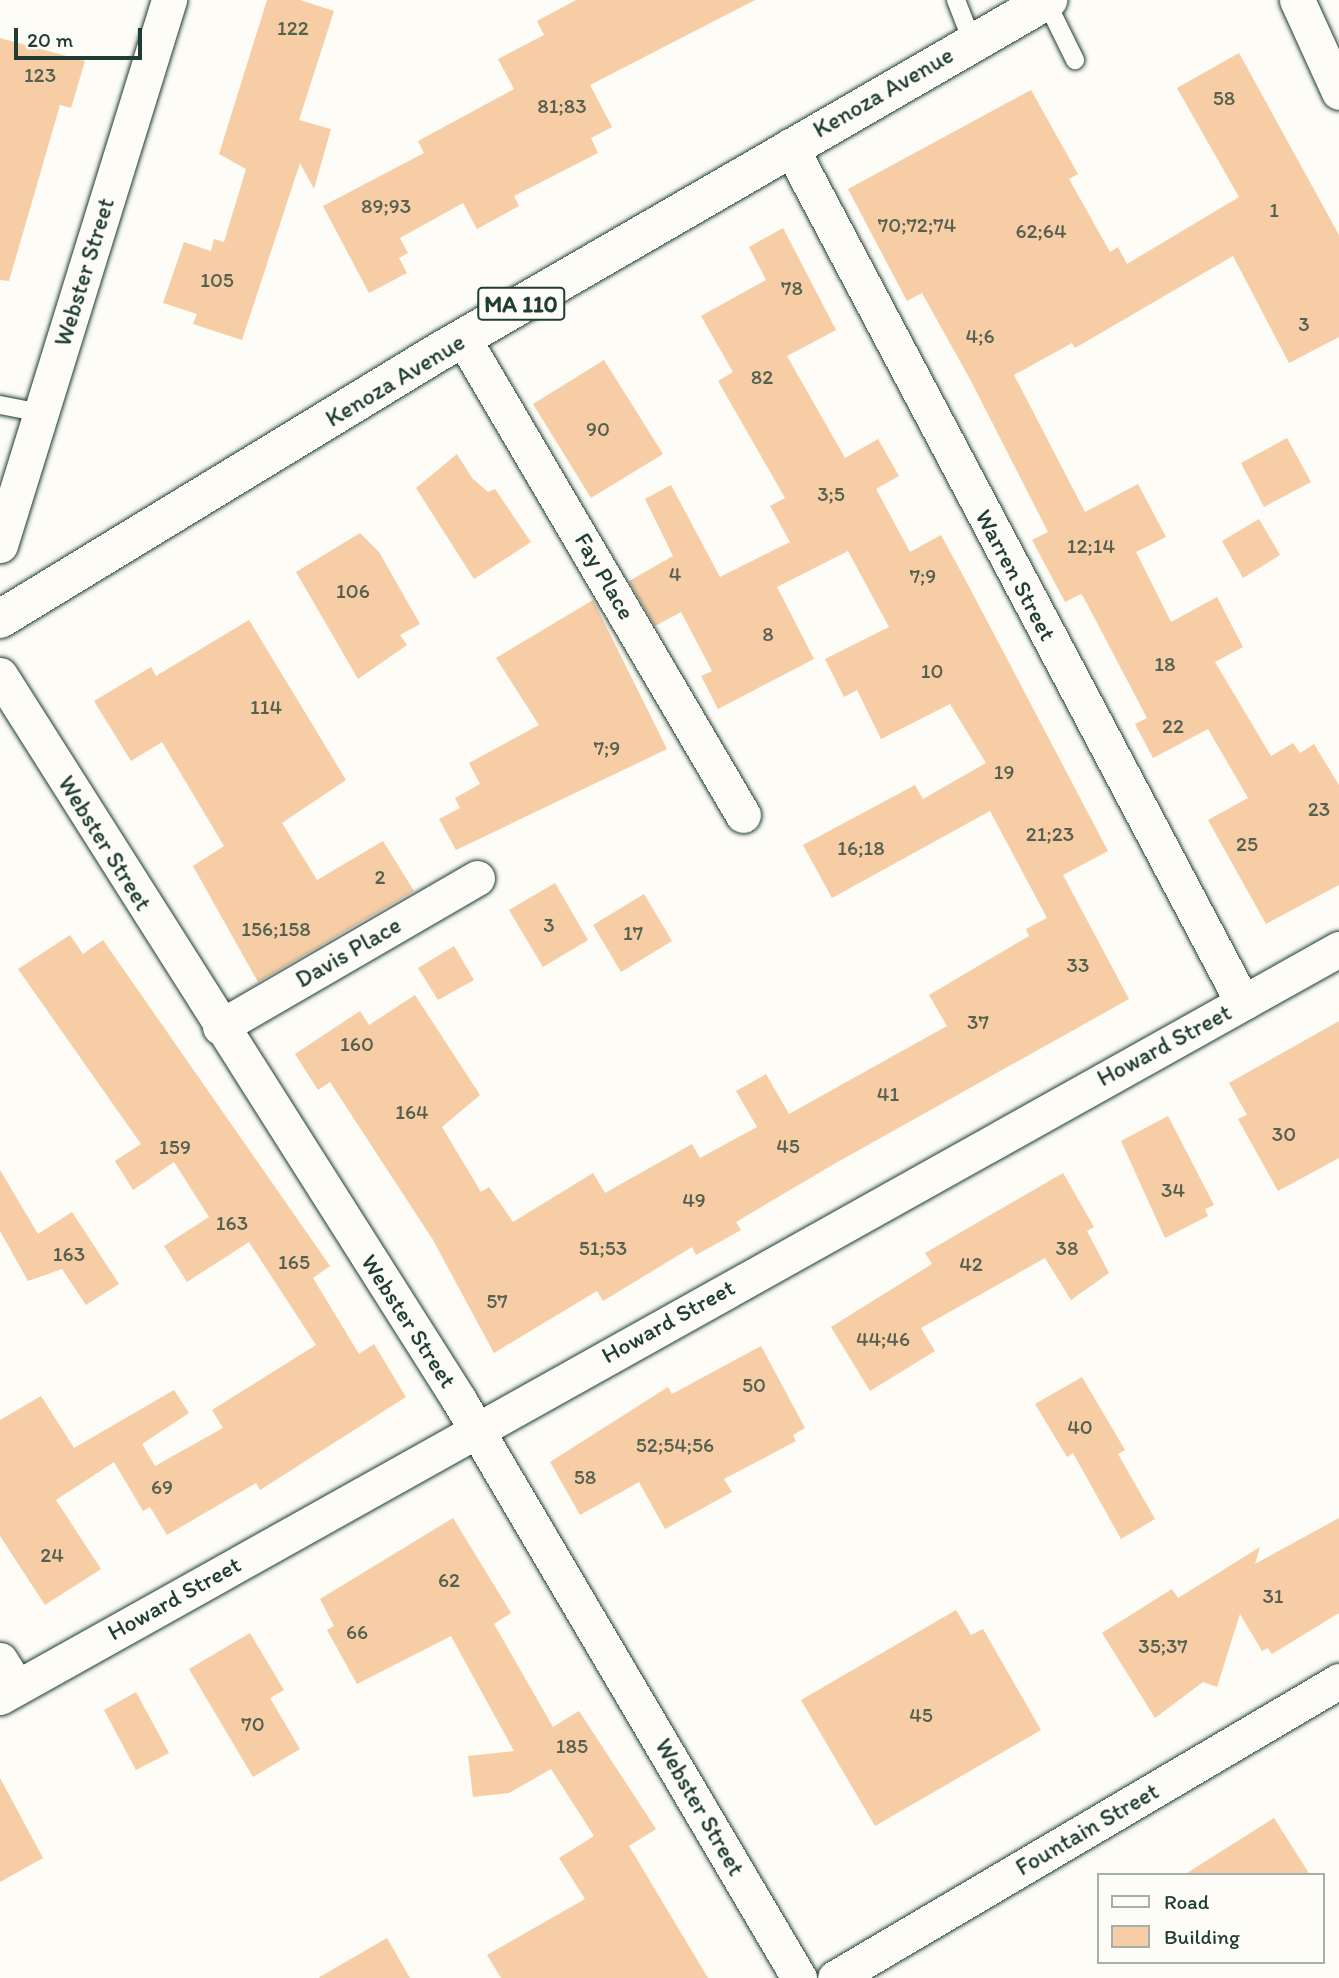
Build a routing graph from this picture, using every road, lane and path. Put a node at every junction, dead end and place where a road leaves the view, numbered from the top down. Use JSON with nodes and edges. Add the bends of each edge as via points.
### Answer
{"nodes":[{"id":1,"x":169,"y":0,"type":"edge"},
{"id":2,"x":956,"y":0,"type":"edge"},
{"id":3,"x":1047,"y":0,"type":"edge"},
{"id":4,"x":1297,"y":0,"type":"edge"},
{"id":5,"x":972,"y":41,"type":"junction"},
{"id":6,"x":1075,"y":60,"type":"dead end"},
{"id":7,"x":1339,"y":92,"type":"edge"},
{"id":8,"x":790,"y":146,"type":"junction"},
{"id":9,"x":463,"y":338,"type":"junction"},
{"id":10,"x":0,"y":405,"type":"edge"},
{"id":11,"x":41,"y":414,"type":"junction"},
{"id":12,"x":0,"y":545,"type":"edge"},
{"id":13,"x":0,"y":619,"type":"edge"},
{"id":14,"x":0,"y":675,"type":"edge"},
{"id":15,"x":743,"y":815,"type":"dead end"},
{"id":16,"x":477,"y":878,"type":"dead end"},
{"id":17,"x":1339,"y":949,"type":"edge"},
{"id":18,"x":1243,"y":1003,"type":"junction"},
{"id":19,"x":220,"y":1027,"type":"junction"},
{"id":20,"x":473,"y":1430,"type":"junction"},
{"id":21,"x":5,"y":1681,"type":"edge"},
{"id":22,"x":1339,"y":1681,"type":"edge"},
{"id":23,"x":799,"y":1978,"type":"edge"},
{"id":24,"x":835,"y":1978,"type":"edge"}],
"edges":[{"from":1,"to":11,"type":"street","name":"Webster Street"},
{"from":2,"to":5,"type":"lane"},
{"from":3,"to":5,"type":"main road","name":"Kenoza Avenue","number":"MA 110"},
{"from":3,"to":6,"type":"lane"},
{"from":4,"to":7,"type":"street"},
{"from":5,"to":8,"type":"main road","name":"Kenoza Avenue","number":"MA 110"},
{"from":8,"to":9,"type":"main road","name":"Kenoza Avenue","number":"MA 110"},
{"from":8,"to":18,"type":"street","name":"Warren Street"},
{"from":9,"to":13,"type":"main road","name":"Kenoza Avenue","number":"MA 110"},
{"from":9,"to":15,"type":"street","name":"Fay Place"},
{"from":10,"to":11,"type":"lane"},
{"from":11,"to":12,"type":"street","name":"Webster Street"},
{"from":14,"to":19,"type":"street","name":"Webster Street"},
{"from":16,"to":19,"type":"street","name":"Davis Place"},
{"from":17,"to":18,"type":"street","name":"Howard Street"},
{"from":18,"to":20,"type":"street","name":"Howard Street"},
{"from":19,"to":20,"type":"street","name":"Webster Street"},
{"from":20,"to":21,"type":"street","name":"Howard Street"},
{"from":20,"to":23,"type":"street","name":"Webster Street"},
{"from":22,"to":24,"type":"street","name":"Fountain Street"}]}
